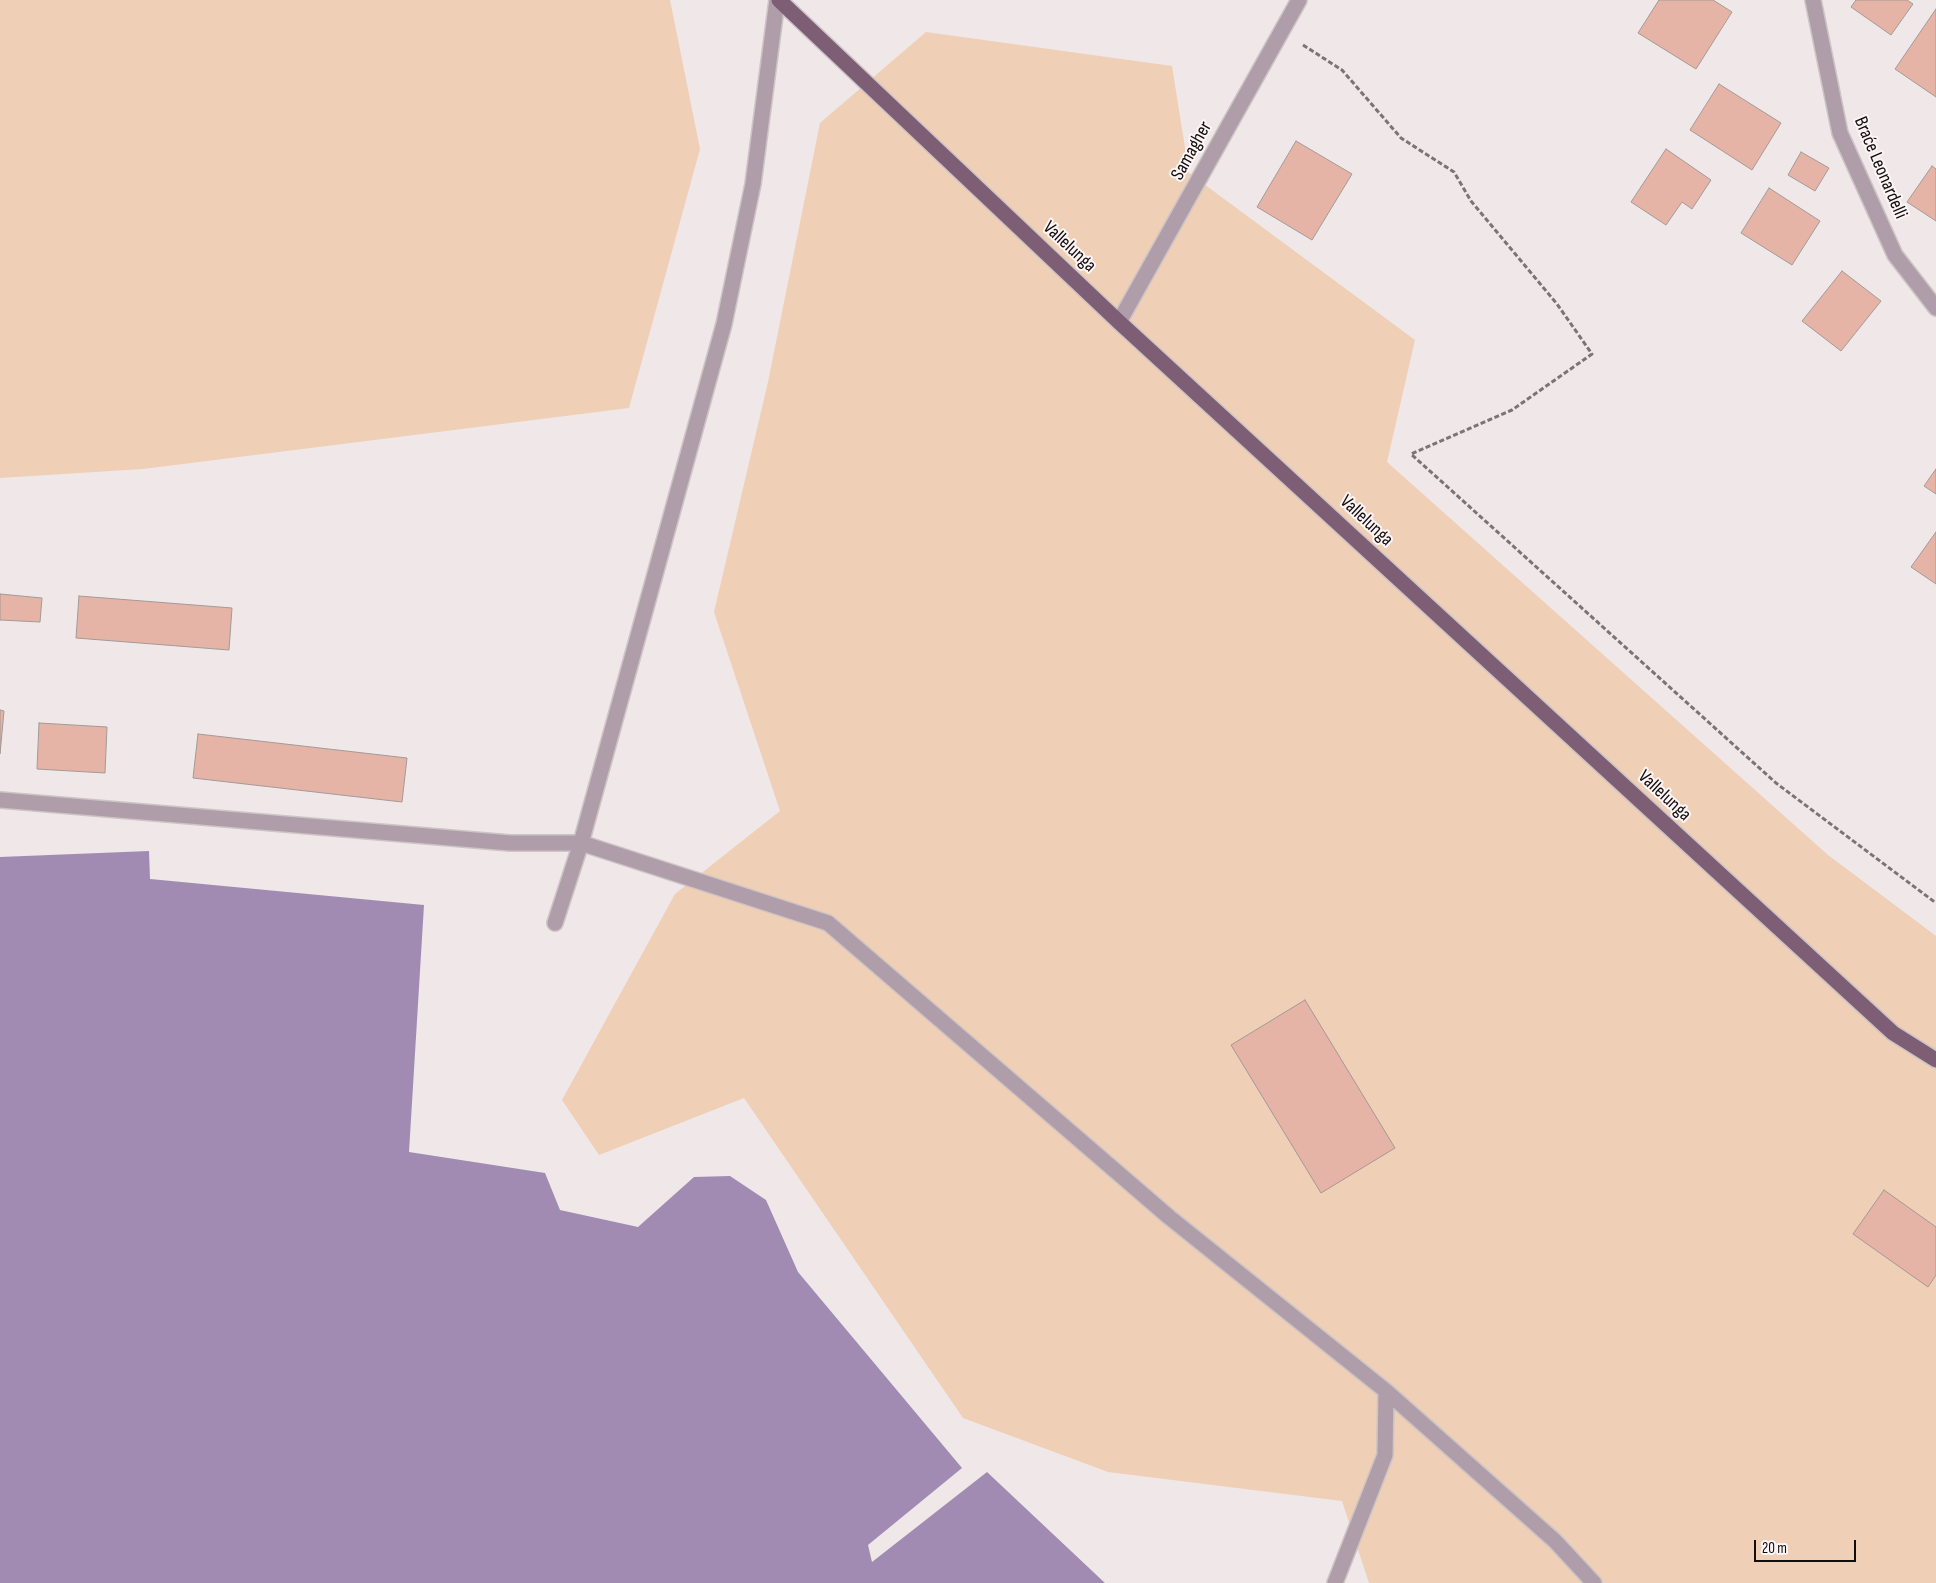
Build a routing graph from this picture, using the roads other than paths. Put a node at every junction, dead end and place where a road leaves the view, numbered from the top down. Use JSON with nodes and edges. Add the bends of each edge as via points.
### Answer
{"nodes":[{"id":1,"x":778,"y":0,"type":"edge"},
{"id":2,"x":1299,"y":0,"type":"edge"},
{"id":3,"x":1813,"y":0,"type":"edge"},
{"id":4,"x":1936,"y":308,"type":"edge"},
{"id":5,"x":1119,"y":322,"type":"junction"},
{"id":6,"x":0,"y":800,"type":"edge"},
{"id":7,"x":581,"y":844,"type":"junction"},
{"id":8,"x":555,"y":923,"type":"dead end"},
{"id":9,"x":1936,"y":1060,"type":"edge"},
{"id":10,"x":1386,"y":1391,"type":"junction"},
{"id":11,"x":1335,"y":1583,"type":"edge"},
{"id":12,"x":1594,"y":1583,"type":"edge"}],
"edges":[{"from":1,"to":5,"type":"main road","name":"Vallelunga"},
{"from":1,"to":7,"type":"street","via":[[753,184],[724,324]]},
{"from":2,"to":5,"type":"street","name":"Samagher"},
{"from":3,"to":4,"type":"street","name":"Braće Leonardelli","via":[[1840,133],[1895,255]]},
{"from":5,"to":9,"type":"main road","name":"Vallelunga","via":[[1893,1033]]},
{"from":6,"to":7,"type":"street","via":[[510,843]]},
{"from":7,"to":8,"type":"street"},
{"from":7,"to":10,"type":"street","via":[[828,923],[1168,1218]]},
{"from":10,"to":11,"type":"street","via":[[1385,1455]]},
{"from":10,"to":12,"type":"street","via":[[1555,1542]]}]}
